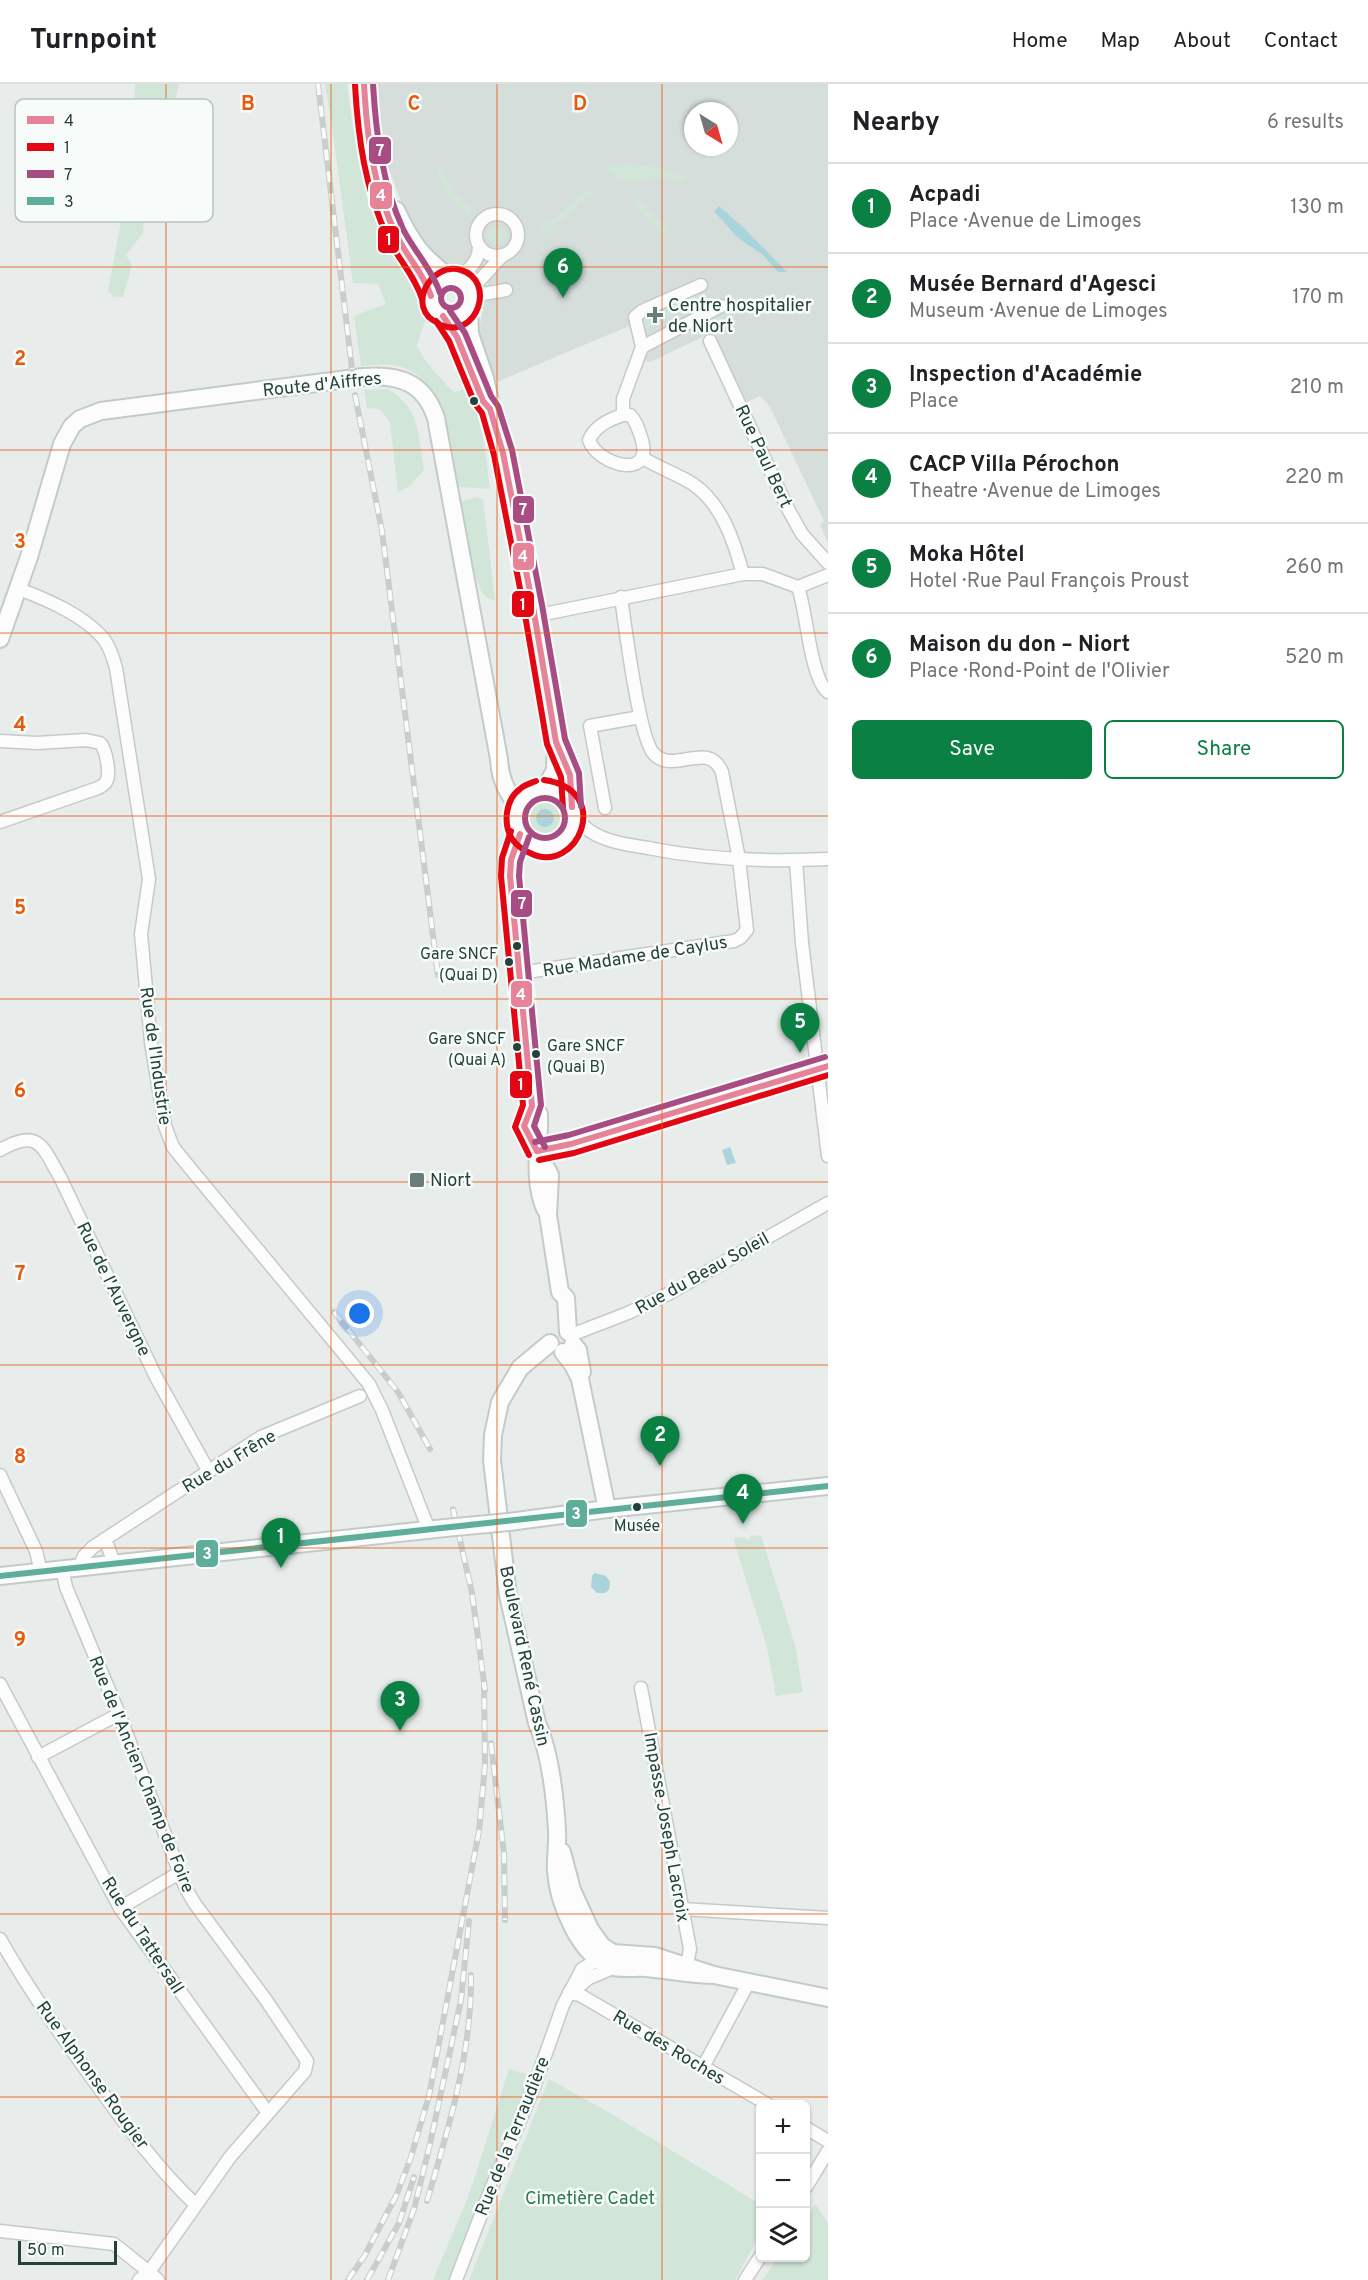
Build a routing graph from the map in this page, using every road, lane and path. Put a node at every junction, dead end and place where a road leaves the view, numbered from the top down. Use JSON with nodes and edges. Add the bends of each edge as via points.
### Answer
{"nodes":[{"id":1,"x":364,"y":84,"type":"edge"},
{"id":2,"x":372,"y":149,"type":"junction"},
{"id":3,"x":479,"y":248,"type":"junction"},
{"id":4,"x":502,"y":256,"type":"junction"},
{"id":5,"x":453,"y":278,"type":"junction"},
{"id":6,"x":700,"y":285,"type":"dead end"},
{"id":7,"x":506,"y":290,"type":"dead end"},
{"id":8,"x":431,"y":296,"type":"junction"},
{"id":9,"x":470,"y":298,"type":"junction"},
{"id":10,"x":721,"y":306,"type":"dead end"},
{"id":11,"x":443,"y":316,"type":"junction"},
{"id":12,"x":710,"y":341,"type":"dead end"},
{"id":13,"x":642,"y":347,"type":"junction"},
{"id":14,"x":490,"y":409,"type":"junction"},
{"id":15,"x":623,"y":415,"type":"junction"},
{"id":16,"x":643,"y":458,"type":"junction"},
{"id":17,"x":828,"y":563,"type":"edge"},
{"id":18,"x":743,"y":574,"type":"junction"},
{"id":19,"x":828,"y":575,"type":"edge"},
{"id":20,"x":798,"y":587,"type":"junction"},
{"id":21,"x":19,"y":589,"type":"junction"},
{"id":22,"x":621,"y":597,"type":"junction"},
{"id":23,"x":6,"y":602,"type":"edge"},
{"id":24,"x":534,"y":616,"type":"junction"},
{"id":25,"x":0,"y":639,"type":"edge"},
{"id":26,"x":828,"y":692,"type":"edge"},
{"id":27,"x":640,"y":717,"type":"junction"},
{"id":28,"x":0,"y":741,"type":"edge"},
{"id":29,"x":556,"y":742,"type":"junction"},
{"id":30,"x":499,"y":759,"type":"junction"},
{"id":31,"x":540,"y":789,"type":"junction"},
{"id":32,"x":518,"y":807,"type":"junction"},
{"id":33,"x":605,"y":808,"type":"dead end"},
{"id":34,"x":573,"y":811,"type":"junction"},
{"id":35,"x":0,"y":822,"type":"edge"},
{"id":36,"x":520,"y":834,"type":"junction"},
{"id":37,"x":540,"y":848,"type":"junction"},
{"id":38,"x":740,"y":859,"type":"junction"},
{"id":39,"x":828,"y":860,"type":"edge"},
{"id":40,"x":796,"y":861,"type":"junction"},
{"id":41,"x":510,"y":876,"type":"junction"},
{"id":42,"x":520,"y":973,"type":"junction"},
{"id":43,"x":822,"y":1068,"type":"edge"},
{"id":44,"x":0,"y":1150,"type":"edge"},
{"id":45,"x":537,"y":1151,"type":"junction"},
{"id":46,"x":828,"y":1156,"type":"edge"},
{"id":47,"x":828,"y":1203,"type":"edge"},
{"id":48,"x":562,"y":1341,"type":"junction"},
{"id":49,"x":360,"y":1396,"type":"dead end"},
{"id":50,"x":209,"y":1472,"type":"junction"},
{"id":51,"x":0,"y":1475,"type":"edge"},
{"id":52,"x":828,"y":1486,"type":"edge"},
{"id":53,"x":607,"y":1509,"type":"junction"},
{"id":54,"x":437,"y":1529,"type":"junction"},
{"id":55,"x":105,"y":1539,"type":"junction"},
{"id":56,"x":114,"y":1563,"type":"junction"},
{"id":57,"x":71,"y":1568,"type":"junction"},
{"id":58,"x":41,"y":1572,"type":"junction"},
{"id":59,"x":0,"y":1576,"type":"edge"},
{"id":60,"x":0,"y":1684,"type":"edge"},
{"id":61,"x":641,"y":1688,"type":"dead end"},
{"id":62,"x":119,"y":1714,"type":"junction"},
{"id":63,"x":38,"y":1757,"type":"junction"},
{"id":64,"x":558,"y":1834,"type":"junction"},
{"id":65,"x":179,"y":1873,"type":"junction"},
{"id":66,"x":120,"y":1908,"type":"junction"},
{"id":67,"x":682,"y":1909,"type":"junction"},
{"id":68,"x":828,"y":1918,"type":"edge"},
{"id":69,"x":0,"y":1939,"type":"edge"},
{"id":70,"x":596,"y":1959,"type":"junction"},
{"id":71,"x":613,"y":1960,"type":"junction"},
{"id":72,"x":687,"y":1965,"type":"junction"},
{"id":73,"x":714,"y":1975,"type":"junction"},
{"id":74,"x":749,"y":1982,"type":"junction"},
{"id":75,"x":569,"y":1993,"type":"junction"},
{"id":76,"x":828,"y":1998,"type":"edge"},
{"id":77,"x":703,"y":2067,"type":"junction"},
{"id":78,"x":759,"y":2100,"type":"edge"},
{"id":79,"x":267,"y":2113,"type":"junction"},
{"id":80,"x":810,"y":2130,"type":"edge"},
{"id":81,"x":828,"y":2141,"type":"edge"},
{"id":82,"x":828,"y":2151,"type":"edge"},
{"id":83,"x":810,"y":2180,"type":"edge"},
{"id":84,"x":195,"y":2204,"type":"junction"},
{"id":85,"x":0,"y":2231,"type":"edge"},
{"id":86,"x":757,"y":2262,"type":"edge"},
{"id":87,"x":154,"y":2276,"type":"edge"},
{"id":88,"x":139,"y":2280,"type":"edge"},
{"id":89,"x":456,"y":2280,"type":"edge"},
{"id":90,"x":745,"y":2280,"type":"edge"}],
"edges":[{"from":1,"to":2,"type":"main road"},
{"from":2,"to":5,"type":"main road","via":[[413,242],[429,263]]},
{"from":2,"to":8,"type":"main road","via":[[384,208],[404,249],[428,284]]},
{"from":3,"to":4,"type":"street","via":[[489,256]]},
{"from":3,"to":4,"type":"street","via":[[475,234],[479,223],[488,215],[502,214],[513,220],[518,239],[513,250]]},
{"from":3,"to":5,"type":"street","via":[[474,264]]},
{"from":4,"to":9,"type":"street"},
{"from":5,"to":8,"type":"main road","via":[[436,285]]},
{"from":5,"to":9,"type":"main road","via":[[462,281]]},
{"from":6,"to":13,"type":"street","via":[[638,314],[634,321]]},
{"from":7,"to":9,"type":"street"},
{"from":8,"to":11,"type":"main road","via":[[434,308]]},
{"from":9,"to":11,"type":"main road","via":[[465,312],[455,318]]},
{"from":9,"to":14,"type":"main road","via":[[470,334],[485,378]]},
{"from":10,"to":13,"type":"street"},
{"from":11,"to":14,"type":"main road","via":[[457,337],[483,401]]},
{"from":12,"to":17,"type":"street","name":"Rue Paul Bert","via":[[788,508],[802,534]]},
{"from":13,"to":15,"type":"street","via":[[623,399]]},
{"from":14,"to":24,"type":"main road","via":[[504,453]]},
{"from":15,"to":16,"type":"street","via":[[630,415],[636,424],[645,452]]},
{"from":15,"to":16,"type":"street","via":[[598,427],[589,440],[591,447],[605,458],[625,464]]},
{"from":16,"to":18,"type":"street","via":[[693,484],[713,501]]},
{"from":18,"to":20,"type":"street","via":[[763,574]]},
{"from":18,"to":22,"type":"street"},
{"from":19,"to":20,"type":"street"},
{"from":20,"to":26,"type":"street","via":[[817,674]]},
{"from":21,"to":23,"type":"main road","name":"Route d'Aiffres"},
{"from":21,"to":30,"type":"main road","name":"Route d'Aiffres","via":[[62,444],[80,419],[101,411],[363,377],[386,376],[404,381],[424,395],[433,410]]},
{"from":21,"to":54,"type":"street","name":"Rue de l'Industrie","via":[[80,619],[103,638],[116,668],[149,879],[141,934],[151,1042],[168,1137],[369,1384]]},
{"from":22,"to":24,"type":"street"},
{"from":22,"to":27,"type":"street","name":"Rue Madame de Caylus"},
{"from":23,"to":25,"type":"main road","name":"Route d'Aiffres"},
{"from":24,"to":29,"type":"main road"},
{"from":27,"to":33,"type":"street","via":[[590,726]]},
{"from":27,"to":38,"type":"street","name":"Rue Madame de Caylus","via":[[654,755],[665,762],[710,758],[718,764]]},
{"from":28,"to":35,"type":"street","via":[[100,743],[106,751],[108,777],[98,788]]},
{"from":29,"to":31,"type":"main road","via":[[555,770]]},
{"from":29,"to":34,"type":"main road","via":[[570,775]]},
{"from":30,"to":31,"type":"main road","name":"Route d'Aiffres","via":[[514,781]]},
{"from":30,"to":32,"type":"main road","name":"Route d'Aiffres","via":[[502,783]]},
{"from":31,"to":32,"type":"main road","via":[[525,797]]},
{"from":31,"to":34,"type":"main road","via":[[558,792],[569,801]]},
{"from":32,"to":36,"type":"main road","via":[[515,819]]},
{"from":34,"to":37,"type":"main road","via":[[572,830],[562,842]]},
{"from":34,"to":38,"type":"street","via":[[592,832],[614,841],[675,854]]},
{"from":36,"to":37,"type":"main road"},
{"from":36,"to":41,"type":"main road"},
{"from":37,"to":41,"type":"main road","via":[[522,858]]},
{"from":38,"to":40,"type":"street"},
{"from":38,"to":42,"type":"street","name":"Rue Madame de Caylus","via":[[748,925],[740,938]]},
{"from":39,"to":40,"type":"street"},
{"from":40,"to":43,"type":"street","via":[[802,943]]},
{"from":41,"to":42,"type":"main road"},
{"from":42,"to":45,"type":"main road","via":[[532,1106],[539,1114]]},
{"from":43,"to":45,"type":"main road"},
{"from":43,"to":46,"type":"street"},
{"from":44,"to":50,"type":"street","name":"Rue de l'Auvergne","via":[[27,1139],[44,1150],[156,1377]]},
{"from":45,"to":48,"type":"main road","via":[[539,1191],[548,1215],[560,1292],[566,1298]]},
{"from":47,"to":48,"type":"street","name":"Rue du Beau Soleil","via":[[668,1294]]},
{"from":48,"to":53,"type":"main road","via":[[580,1379]]},
{"from":48,"to":64,"type":"main road","name":"Boulevard René Cassin","via":[[516,1376],[500,1402],[492,1460],[508,1595],[543,1736]]},
{"from":49,"to":50,"type":"street","name":"Rue du Frêne","via":[[261,1437]]},
{"from":50,"to":55,"type":"street","name":"Rue du Frêne"},
{"from":51,"to":58,"type":"street","via":[[36,1551]]},
{"from":52,"to":53,"type":"main road"},
{"from":53,"to":54,"type":"main road","bridge":true},
{"from":54,"to":56,"type":"main road"},
{"from":55,"to":56,"type":"street"},
{"from":55,"to":57,"type":"street","name":"Rue du Frêne"},
{"from":56,"to":57,"type":"main road"},
{"from":57,"to":58,"type":"main road"},
{"from":57,"to":62,"type":"street","name":"Rue de l'Ancien Champ de Foire","via":[[66,1587]]},
{"from":58,"to":59,"type":"main road"},
{"from":60,"to":63,"type":"street","name":"Rue du Tattersall"},
{"from":61,"to":67,"type":"street","name":"Impasse Joseph Lacroix"},
{"from":62,"to":63,"type":"street"},
{"from":62,"to":65,"type":"street","name":"Rue de l'Ancien Champ de Foire"},
{"from":63,"to":66,"type":"street","name":"Rue du Tattersall"},
{"from":64,"to":70,"type":"main road","name":"Boulevard René Cassin","via":[[556,1871],[562,1898],[581,1941]]},
{"from":64,"to":71,"type":"main road","name":"Boulevard René Cassin","via":[[572,1890],[586,1923]]},
{"from":65,"to":66,"type":"street"},
{"from":65,"to":79,"type":"street","name":"Rue de l'Ancien Champ de Foire","via":[[195,1904],[307,2061],[305,2071]]},
{"from":66,"to":79,"type":"street","name":"Rue du Tattersall"},
{"from":67,"to":68,"type":"street"},
{"from":67,"to":72,"type":"street","name":"Impasse Joseph Lacroix","via":[[690,1949]]},
{"from":69,"to":84,"type":"street","name":"Rue Alphonse Rougier","via":[[61,2035],[133,2135]]},
{"from":70,"to":71,"type":"main road","name":"Boulevard René Cassin"},
{"from":70,"to":75,"type":"street","name":"Rue de la Terraudière","via":[[582,1969]]},
{"from":71,"to":72,"type":"main road","via":[[655,1956]]},
{"from":71,"to":73,"type":"main road","via":[[643,1968]]},
{"from":71,"to":75,"type":"street"},
{"from":72,"to":73,"type":"main road"},
{"from":73,"to":74,"type":"main road"},
{"from":74,"to":76,"type":"main road"},
{"from":74,"to":77,"type":"street"},
{"from":75,"to":77,"type":"street","name":"Rue des Roches","via":[[580,1995]]},
{"from":75,"to":89,"type":"street","name":"Rue de la Terraudière"},
{"from":77,"to":78,"type":"street","name":"Rue des Roches"},
{"from":79,"to":84,"type":"street","name":"Rue de l'Ancien Champ de Foire"},
{"from":80,"to":81,"type":"street"},
{"from":82,"to":83,"type":"street"},
{"from":84,"to":87,"type":"street","name":"Rue de l'Ancien Champ de Foire"},
{"from":85,"to":87,"type":"street","via":[[114,2244]]},
{"from":86,"to":90,"type":"street"},
{"from":87,"to":88,"type":"street","name":"Rue de l'Ancien Champ de Foire"}]}
